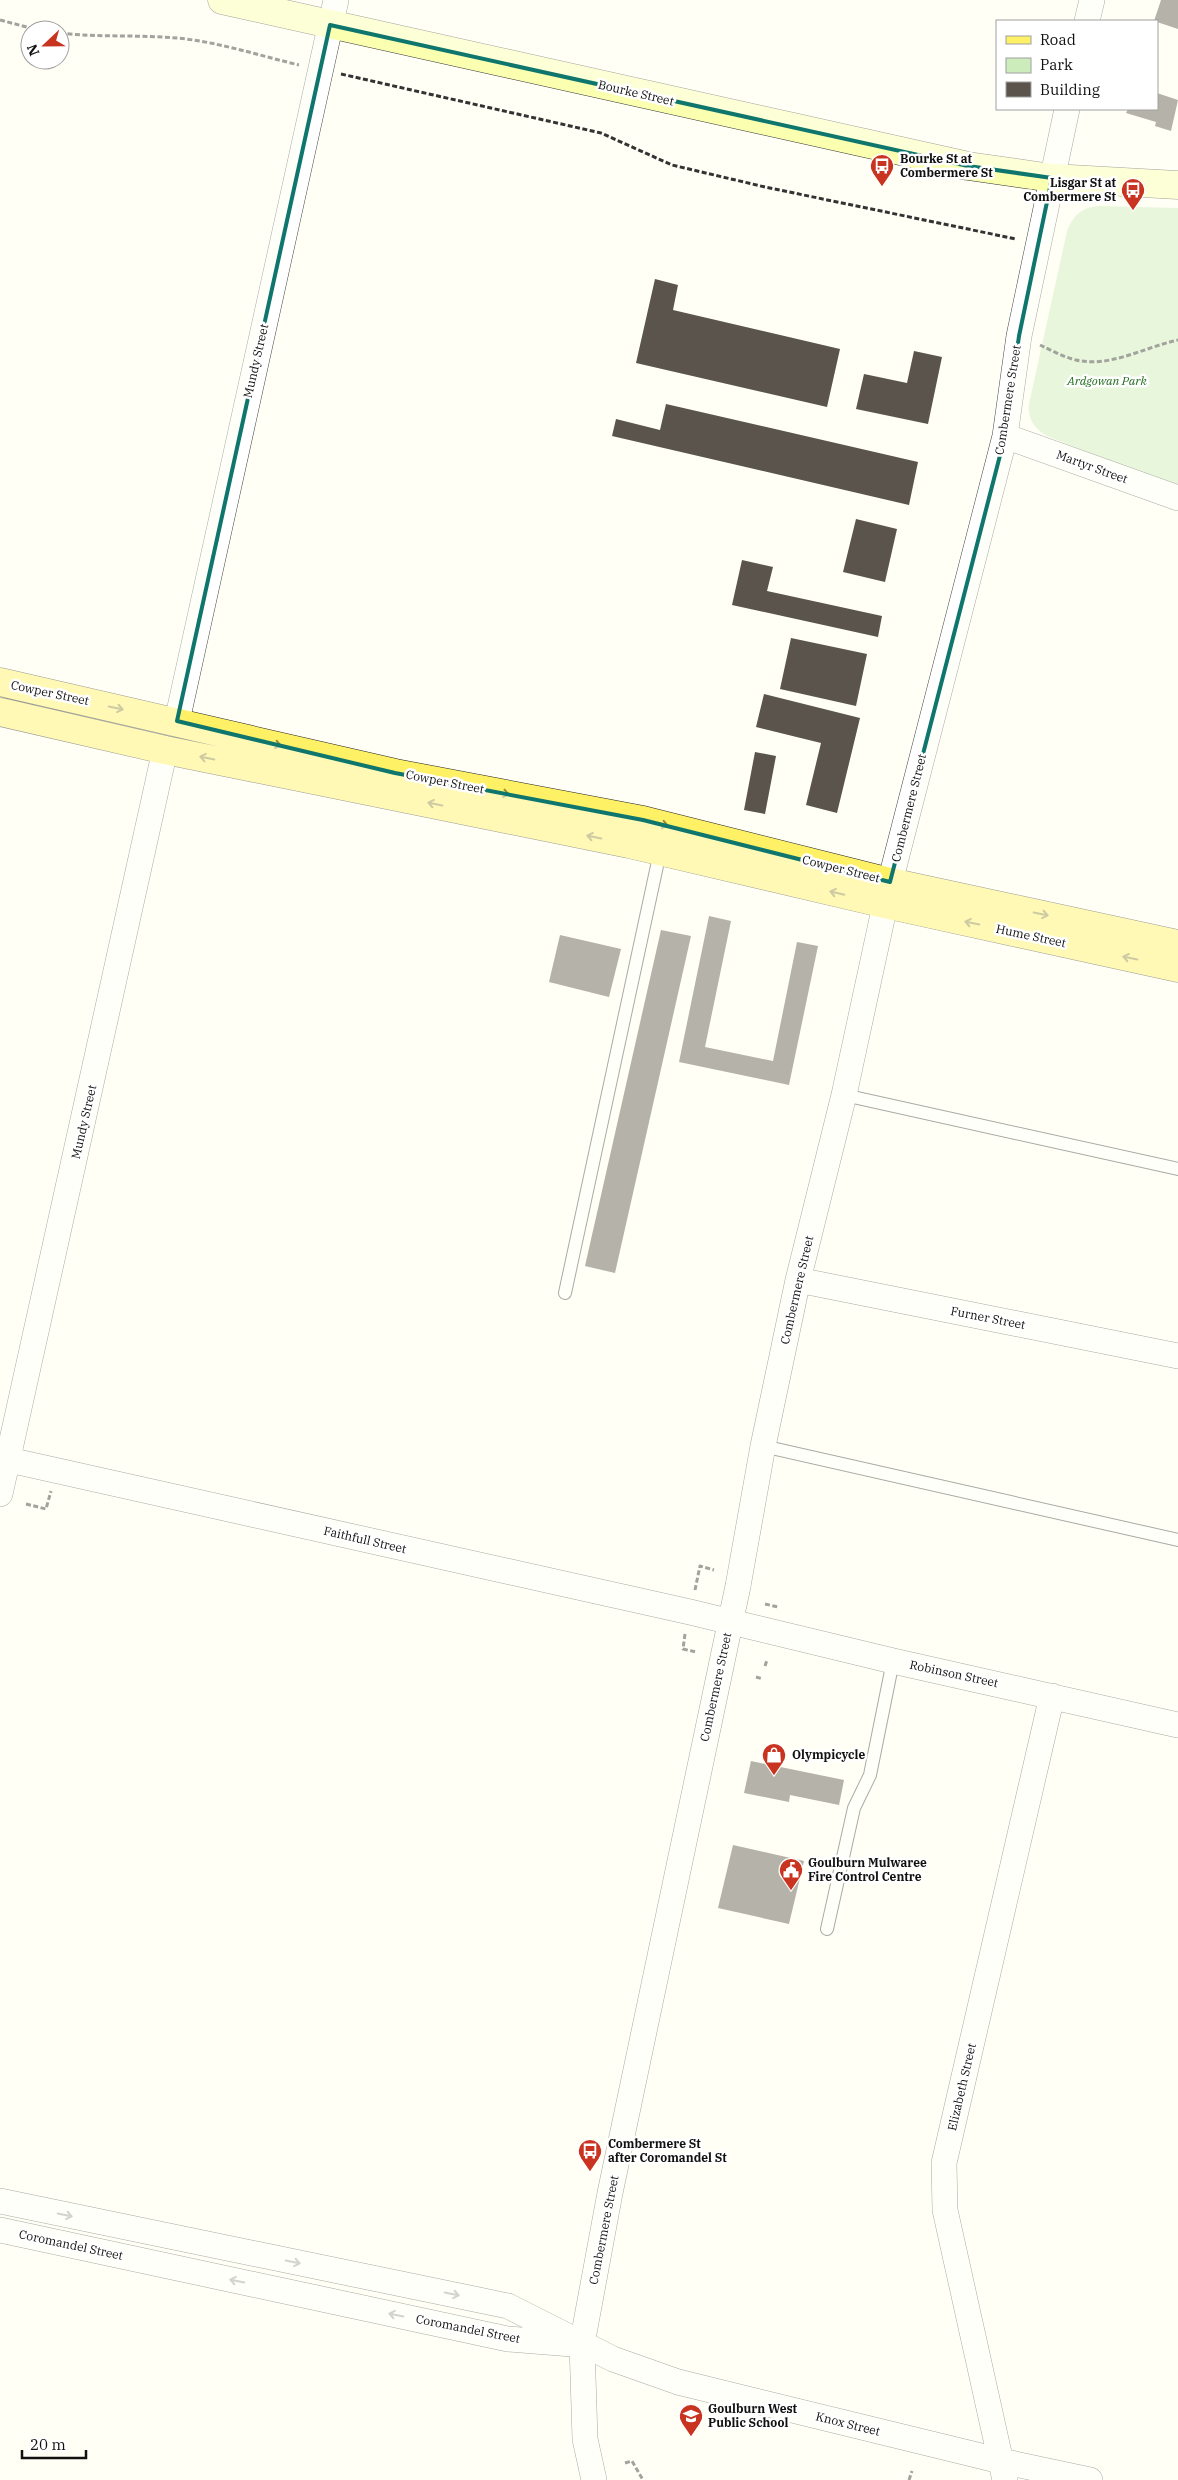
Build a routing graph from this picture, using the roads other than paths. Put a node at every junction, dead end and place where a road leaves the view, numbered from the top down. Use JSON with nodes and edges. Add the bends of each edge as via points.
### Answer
{"nodes":[{"id":1,"x":222,"y":0,"type":"edge"},
{"id":2,"x":1092,"y":0,"type":"edge"},
{"id":3,"x":333,"y":12,"type":"edge"},
{"id":4,"x":1087,"y":20,"type":"edge"},
{"id":5,"x":1067,"y":110,"type":"edge"},
{"id":6,"x":1052,"y":178,"type":"junction"},
{"id":7,"x":1178,"y":185,"type":"edge"},
{"id":8,"x":1005,"y":436,"type":"junction"},
{"id":9,"x":1178,"y":498,"type":"edge"},
{"id":10,"x":0,"y":682,"type":"edge"},
{"id":11,"x":0,"y":712,"type":"edge"},
{"id":12,"x":177,"y":722,"type":"junction"},
{"id":13,"x":165,"y":750,"type":"junction"},
{"id":14,"x":660,"y":852,"type":"junction"},
{"id":15,"x":888,"y":893,"type":"junction"},
{"id":16,"x":1178,"y":944,"type":"edge"},
{"id":17,"x":1178,"y":968,"type":"edge"},
{"id":18,"x":844,"y":1095,"type":"junction"},
{"id":19,"x":1178,"y":1169,"type":"edge"},
{"id":20,"x":798,"y":1280,"type":"junction"},
{"id":21,"x":565,"y":1294,"type":"dead end"},
{"id":22,"x":1178,"y":1356,"type":"edge"},
{"id":23,"x":763,"y":1446,"type":"junction"},
{"id":24,"x":4,"y":1459,"type":"edge"},
{"id":25,"x":0,"y":1494,"type":"edge"},
{"id":26,"x":1178,"y":1540,"type":"edge"},
{"id":27,"x":730,"y":1622,"type":"junction"},
{"id":28,"x":893,"y":1661,"type":"junction"},
{"id":29,"x":1052,"y":1696,"type":"junction"},
{"id":30,"x":1178,"y":1725,"type":"edge"},
{"id":31,"x":827,"y":1929,"type":"dead end"},
{"id":32,"x":0,"y":2201,"type":"edge"},
{"id":33,"x":33,"y":2208,"type":"junction"},
{"id":34,"x":0,"y":2230,"type":"edge"},
{"id":35,"x":28,"y":2236,"type":"junction"},
{"id":36,"x":191,"y":2240,"type":"junction"},
{"id":37,"x":187,"y":2270,"type":"junction"},
{"id":38,"x":355,"y":2274,"type":"junction"},
{"id":39,"x":350,"y":2305,"type":"junction"},
{"id":40,"x":582,"y":2344,"type":"junction"},
{"id":41,"x":1003,"y":2470,"type":"edge"},
{"id":42,"x":594,"y":2480,"type":"edge"},
{"id":43,"x":1090,"y":2480,"type":"edge"}],
"edges":[{"from":1,"to":3,"type":"street","name":"Bourke Street"},
{"from":2,"to":4,"type":"street"},
{"from":3,"to":6,"type":"street","name":"Bourke Street","via":[[959,164]]},
{"from":3,"to":12,"type":"street","name":"Mundy Street"},
{"from":5,"to":6,"type":"street","name":"Combermere Street"},
{"from":6,"to":7,"type":"street","name":"Bourke Street"},
{"from":6,"to":8,"type":"street","name":"Combermere Street","via":[[1018,336]]},
{"from":8,"to":9,"type":"street","name":"Martyr Street"},
{"from":8,"to":15,"type":"street","name":"Combermere Street"},
{"from":10,"to":12,"type":"main road","name":"Cowper Street","one_way":true},
{"from":11,"to":13,"type":"main road","name":"Cowper Street"},
{"from":12,"to":15,"type":"main road","name":"Cowper Street","one_way":true,"via":[[395,773],[643,820]]},
{"from":14,"to":13,"type":"main road","name":"Cowper Street","one_way":true},
{"from":13,"to":24,"type":"street","name":"Mundy Street"},
{"from":15,"to":14,"type":"main road","name":"Cowper Street","one_way":true},
{"from":14,"to":21,"type":"lane"},
{"from":15,"to":16,"type":"main road","name":"Hume Street","one_way":true},
{"from":17,"to":15,"type":"main road","name":"Hume Street","one_way":true},
{"from":15,"to":18,"type":"street","name":"Combermere Street"},
{"from":18,"to":19,"type":"lane"},
{"from":18,"to":20,"type":"street","name":"Combermere Street"},
{"from":20,"to":22,"type":"street","name":"Furner Street"},
{"from":20,"to":23,"type":"street","name":"Combermere Street"},
{"from":23,"to":26,"type":"lane"},
{"from":23,"to":27,"type":"street","name":"Combermere Street"},
{"from":24,"to":25,"type":"street","name":"Mundy Street"},
{"from":24,"to":27,"type":"street","name":"Faithfull Street"},
{"from":27,"to":28,"type":"street","name":"Robinson Street"},
{"from":27,"to":40,"type":"street","name":"Combermere Street","via":[[610,2193]]},
{"from":28,"to":29,"type":"street","name":"Robinson Street"},
{"from":28,"to":31,"type":"lane","via":[[870,1775],[854,1808]]},
{"from":29,"to":30,"type":"street","name":"Robinson Street"},
{"from":29,"to":41,"type":"street","name":"Elizabeth Street","via":[[944,2163],[945,2210]]},
{"from":32,"to":33,"type":"street","name":"Coromandel Street"},
{"from":33,"to":35,"type":"street"},
{"from":33,"to":36,"type":"street","name":"Coromandel Street","one_way":true},
{"from":34,"to":35,"type":"street","name":"Coromandel Street"},
{"from":35,"to":37,"type":"street","name":"Coromandel Street"},
{"from":36,"to":37,"type":"street"},
{"from":36,"to":38,"type":"street","name":"Coromandel Street","one_way":true},
{"from":39,"to":37,"type":"street","name":"Coromandel Street","one_way":true},
{"from":38,"to":39,"type":"street"},
{"from":38,"to":40,"type":"street","name":"Coromandel Street","one_way":true,"via":[[508,2306]]},
{"from":40,"to":39,"type":"street","name":"Coromandel Street","one_way":true,"via":[[508,2339]]},
{"from":40,"to":41,"type":"street","name":"Knox Street","via":[[613,2359],[678,2382]]},
{"from":40,"to":42,"type":"street","name":"Combermere Street","via":[[585,2439]]},
{"from":41,"to":43,"type":"street","name":"Knox Street"}]}
